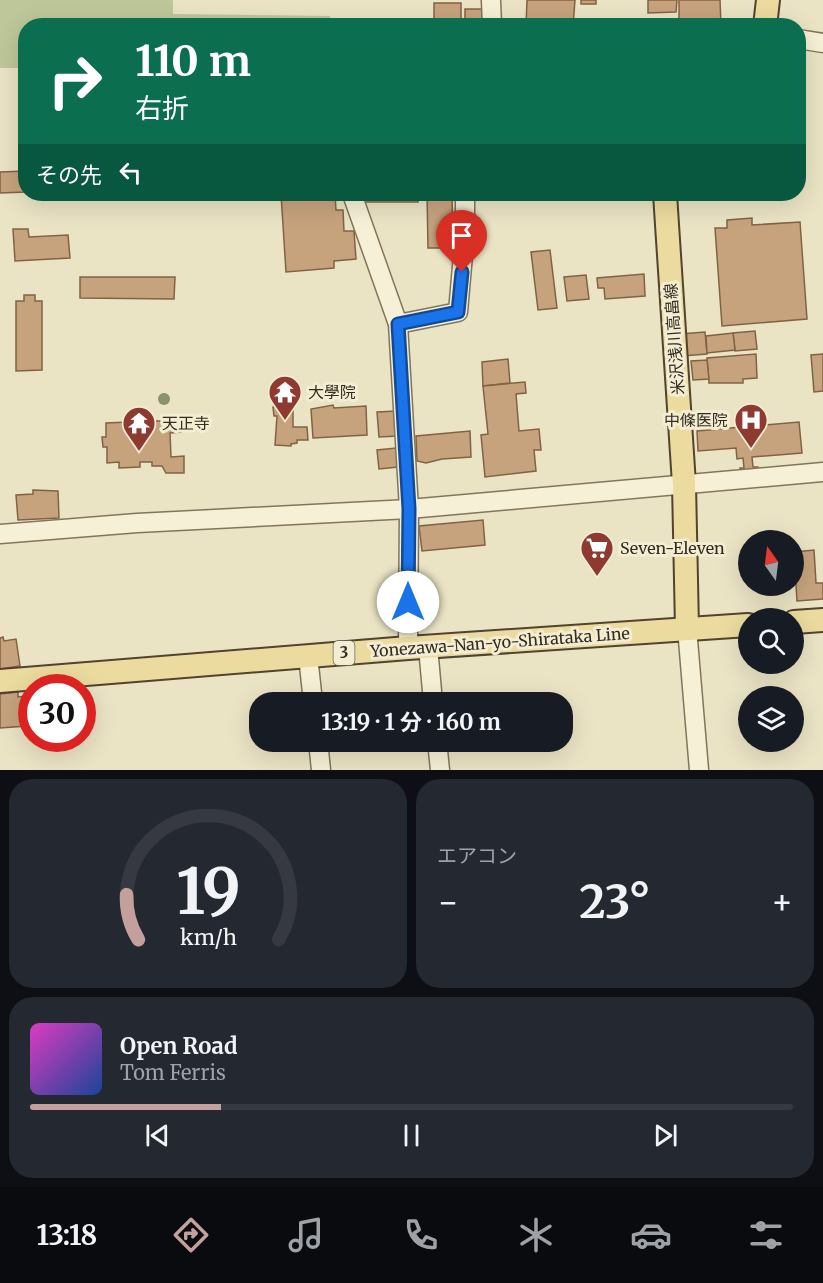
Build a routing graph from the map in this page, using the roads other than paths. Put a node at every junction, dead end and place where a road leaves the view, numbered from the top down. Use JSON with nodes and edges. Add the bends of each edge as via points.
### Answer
{"nodes":[{"id":1,"x":491,"y":0,"type":"edge"},
{"id":2,"x":768,"y":0,"type":"edge"},
{"id":3,"x":492,"y":18,"type":"edge"},
{"id":4,"x":766,"y":18,"type":"edge"},
{"id":5,"x":806,"y":40,"type":"edge"},
{"id":6,"x":823,"y":43,"type":"edge"},
{"id":7,"x":354,"y":201,"type":"edge"},
{"id":8,"x":465,"y":201,"type":"edge"},
{"id":9,"x":665,"y":201,"type":"edge"},
{"id":10,"x":398,"y":324,"type":"junction"},
{"id":11,"x":823,"y":472,"type":"edge"},
{"id":12,"x":684,"y":484,"type":"junction"},
{"id":13,"x":409,"y":509,"type":"junction"},
{"id":14,"x":0,"y":534,"type":"edge"},
{"id":15,"x":823,"y":620,"type":"edge"},
{"id":16,"x":804,"y":621,"type":"edge"},
{"id":17,"x":738,"y":625,"type":"edge"},
{"id":18,"x":687,"y":628,"type":"junction"},
{"id":19,"x":418,"y":647,"type":"junction"},
{"id":20,"x":308,"y":656,"type":"junction"},
{"id":21,"x":0,"y":681,"type":"edge"},
{"id":22,"x":312,"y":692,"type":"edge"},
{"id":23,"x":430,"y":692,"type":"edge"},
{"id":24,"x":319,"y":752,"type":"edge"},
{"id":25,"x":438,"y":752,"type":"edge"},
{"id":26,"x":321,"y":770,"type":"edge"},
{"id":27,"x":440,"y":770,"type":"edge"},
{"id":28,"x":699,"y":770,"type":"edge"}],
"edges":[{"from":1,"to":3,"type":"street"},
{"from":2,"to":4,"type":"main road"},
{"from":5,"to":6,"type":"street"},
{"from":7,"to":10,"type":"street"},
{"from":8,"to":10,"type":"street","via":[[458,312]]},
{"from":9,"to":12,"type":"main road","name":"米沢浅川高畠線"},
{"from":10,"to":13,"type":"street"},
{"from":11,"to":12,"type":"street"},
{"from":12,"to":13,"type":"street"},
{"from":12,"to":18,"type":"main road","name":"米沢浅川高畠線"},
{"from":13,"to":14,"type":"street"},
{"from":13,"to":19,"type":"street"},
{"from":15,"to":16,"type":"main road"},
{"from":17,"to":18,"type":"main road","name":"Yonezawa-Nan-yo-Shirataka Line","number":"3"},
{"from":18,"to":19,"type":"main road","name":"Yonezawa-Nan-yo-Shirataka Line","number":"3"},
{"from":18,"to":28,"type":"street"},
{"from":19,"to":20,"type":"main road","name":"Yonezawa-Nan-yo-Shirataka Line","number":"3"},
{"from":19,"to":23,"type":"street"},
{"from":20,"to":21,"type":"main road","name":"Yonezawa-Nan-yo-Shirataka Line","number":"3"},
{"from":20,"to":22,"type":"street"},
{"from":24,"to":26,"type":"street"},
{"from":25,"to":27,"type":"street"}]}
